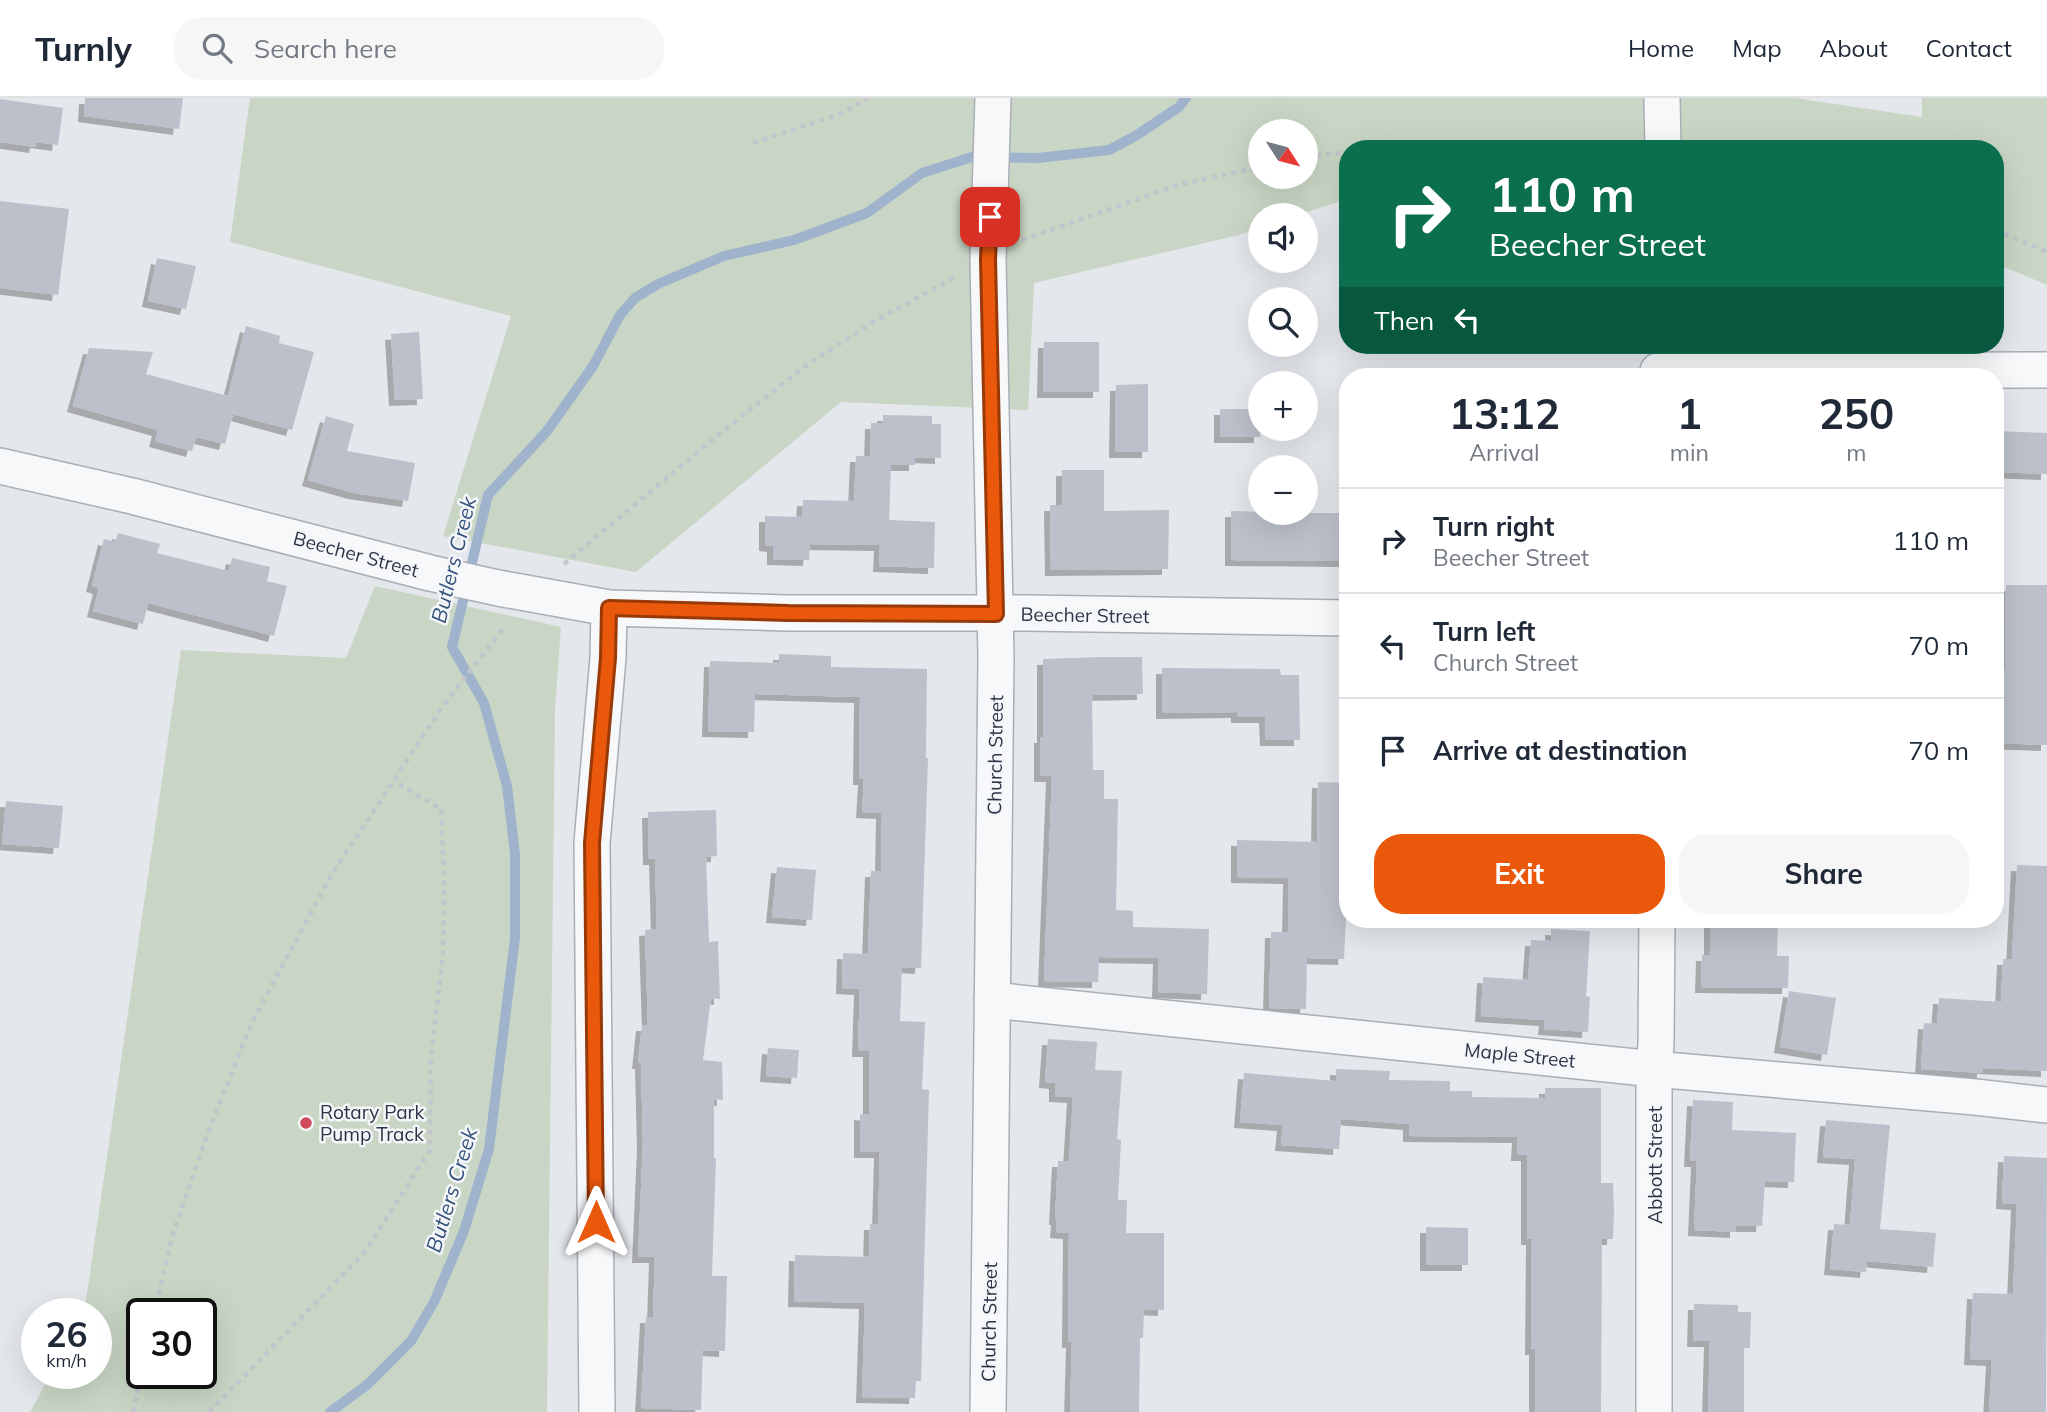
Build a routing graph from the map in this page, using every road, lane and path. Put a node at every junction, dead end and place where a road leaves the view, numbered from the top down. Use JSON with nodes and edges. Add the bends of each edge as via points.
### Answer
{"nodes":[{"id":1,"x":867,"y":98,"type":"edge"},
{"id":2,"x":993,"y":98,"type":"edge"},
{"id":3,"x":1662,"y":98,"type":"edge"},
{"id":4,"x":1663,"y":140,"type":"edge"},
{"id":5,"x":753,"y":143,"type":"dead end"},
{"id":6,"x":1339,"y":153,"type":"edge"},
{"id":7,"x":1318,"y":156,"type":"edge"},
{"id":8,"x":1248,"y":170,"type":"edge"},
{"id":9,"x":2004,"y":234,"type":"edge"},
{"id":10,"x":2047,"y":252,"type":"edge"},
{"id":11,"x":988,"y":259,"type":"junction"},
{"id":12,"x":1659,"y":364,"type":"edge"},
{"id":13,"x":1918,"y":368,"type":"edge"},
{"id":14,"x":2004,"y":369,"type":"edge"},
{"id":15,"x":2047,"y":370,"type":"edge"},
{"id":16,"x":0,"y":466,"type":"edge"},
{"id":17,"x":533,"y":594,"type":"junction"},
{"id":18,"x":609,"y":608,"type":"junction"},
{"id":19,"x":996,"y":614,"type":"junction"},
{"id":20,"x":1339,"y":618,"type":"edge"},
{"id":21,"x":394,"y":781,"type":"junction"},
{"id":22,"x":1657,"y":928,"type":"edge"},
{"id":23,"x":992,"y":1000,"type":"junction"},
{"id":24,"x":1654,"y":1069,"type":"junction"},
{"id":25,"x":2047,"y":1105,"type":"edge"},
{"id":26,"x":158,"y":1298,"type":"edge"},
{"id":27,"x":138,"y":1389,"type":"edge"},
{"id":28,"x":134,"y":1412,"type":"edge"},
{"id":29,"x":209,"y":1412,"type":"edge"},
{"id":30,"x":597,"y":1412,"type":"edge"},
{"id":31,"x":988,"y":1412,"type":"edge"},
{"id":32,"x":1654,"y":1412,"type":"edge"}],
"edges":[{"from":1,"to":5,"type":"path","via":[[843,113]]},
{"from":2,"to":11,"type":"street","name":"Church Street"},
{"from":3,"to":4,"type":"street"},
{"from":6,"to":7,"type":"path"},
{"from":8,"to":11,"type":"path","via":[[1129,202],[1030,236]]},
{"from":9,"to":10,"type":"path"},
{"from":11,"to":17,"type":"path","via":[[808,364],[587,544]]},
{"from":11,"to":19,"type":"street","name":"Church Street"},
{"from":12,"to":13,"type":"street"},
{"from":14,"to":15,"type":"street"},
{"from":16,"to":17,"type":"street","name":"Beecher Street","via":[[430,573]]},
{"from":17,"to":18,"type":"street","name":"Beecher Street"},
{"from":17,"to":21,"type":"path","via":[[495,636]]},
{"from":18,"to":19,"type":"street","name":"Beecher Street"},
{"from":18,"to":30,"type":"street","via":[[592,843]]},
{"from":19,"to":20,"type":"street","name":"Beecher Street"},
{"from":19,"to":23,"type":"street","name":"Church Street"},
{"from":21,"to":26,"type":"path","via":[[332,874],[251,1024],[172,1237]]},
{"from":21,"to":29,"type":"path","via":[[441,809],[443,956],[431,1058],[430,1150],[365,1252]]},
{"from":22,"to":24,"type":"street","name":"Abbott Street"},
{"from":23,"to":24,"type":"street","name":"Maple Street"},
{"from":23,"to":31,"type":"street","name":"Church Street"},
{"from":24,"to":25,"type":"street","name":"Maple Street"},
{"from":24,"to":32,"type":"street","name":"Abbott Street"},
{"from":27,"to":28,"type":"path"}]}
